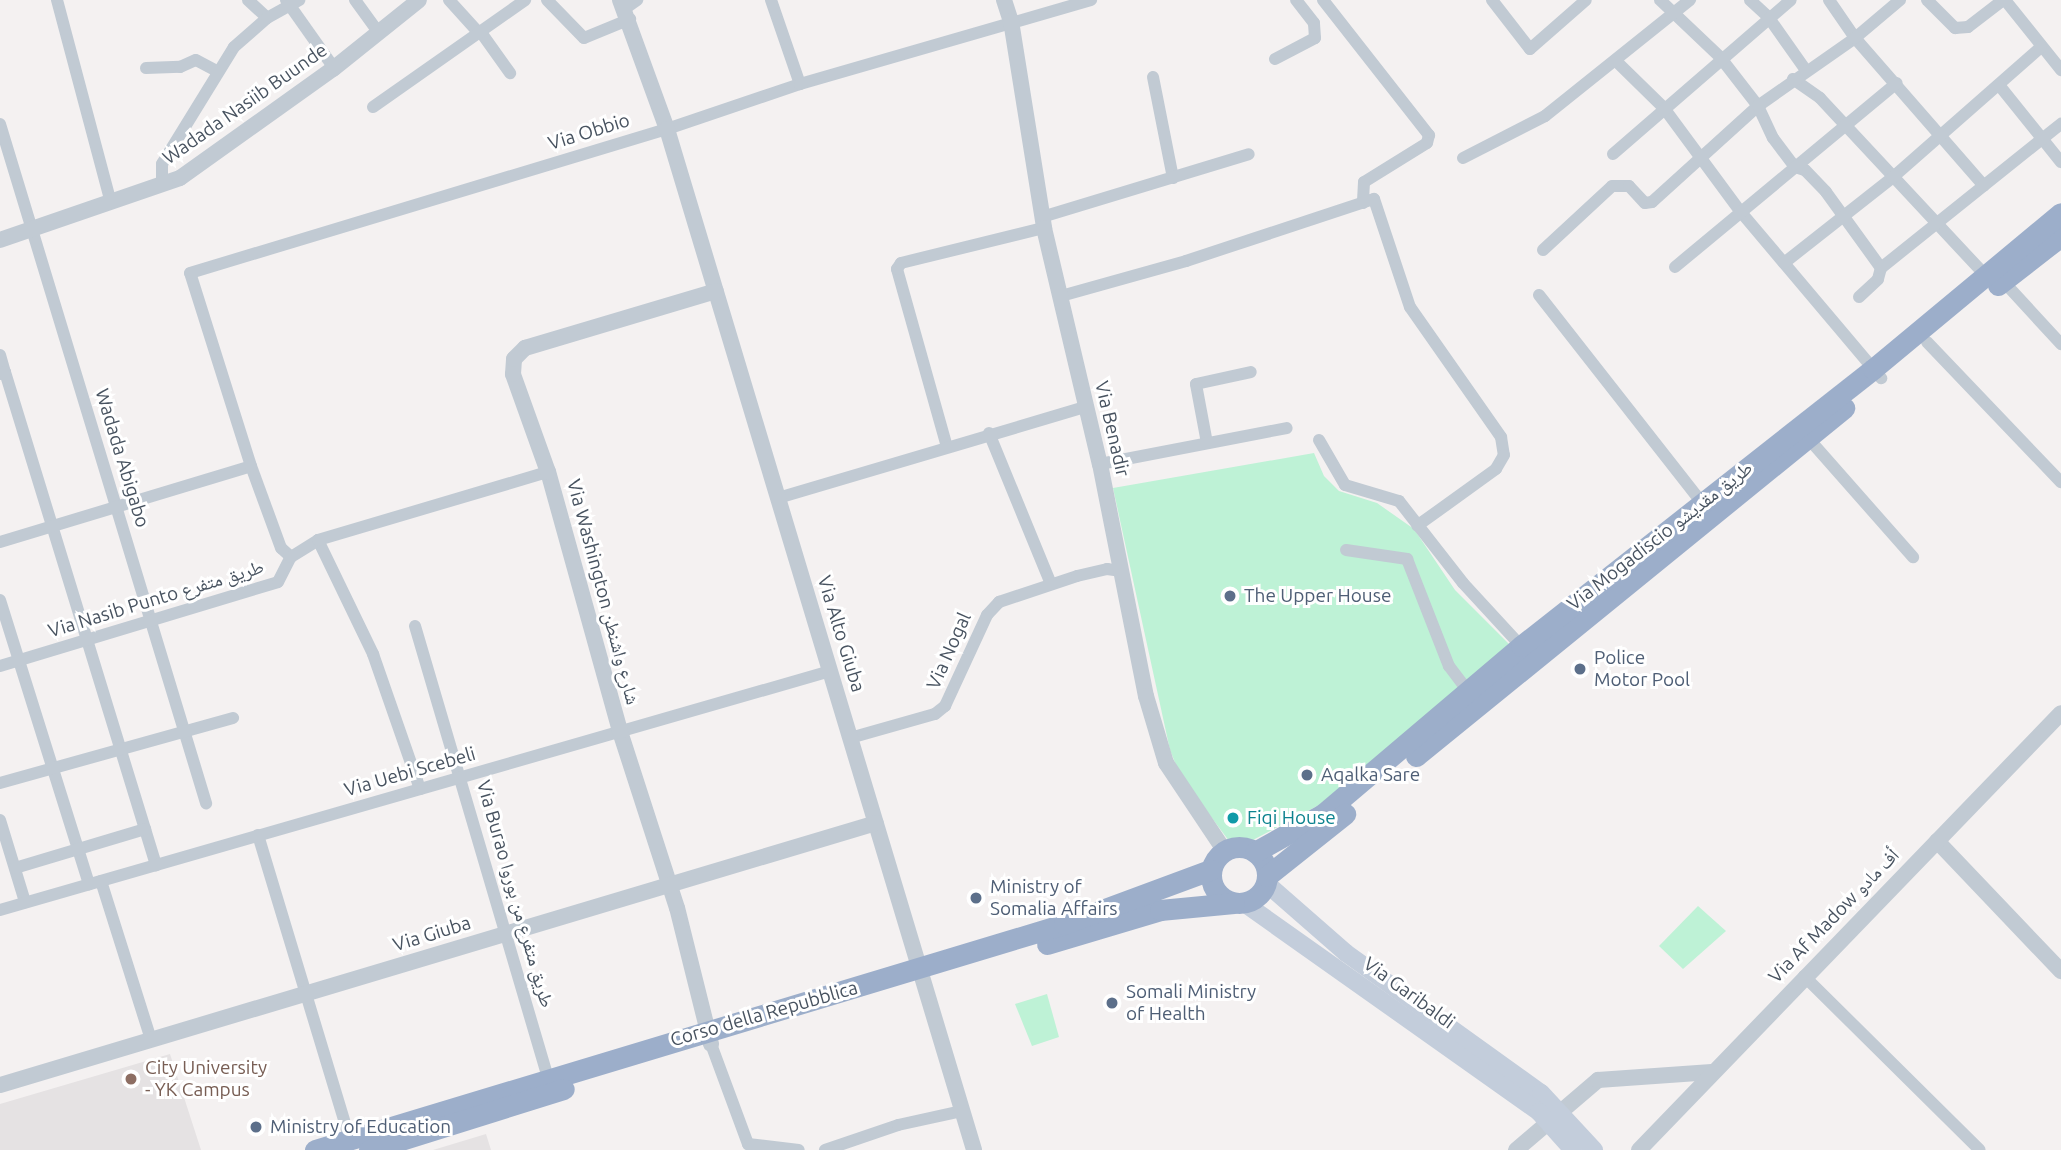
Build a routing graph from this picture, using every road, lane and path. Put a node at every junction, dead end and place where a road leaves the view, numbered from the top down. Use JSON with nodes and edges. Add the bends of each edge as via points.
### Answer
{"nodes":[{"id":1,"x":57,"y":0,"type":"edge"},
{"id":2,"x":248,"y":0,"type":"edge"},
{"id":3,"x":355,"y":0,"type":"edge"},
{"id":4,"x":419,"y":0,"type":"edge"},
{"id":5,"x":449,"y":0,"type":"edge"},
{"id":6,"x":525,"y":0,"type":"edge"},
{"id":7,"x":547,"y":0,"type":"edge"},
{"id":8,"x":771,"y":0,"type":"edge"},
{"id":9,"x":1004,"y":0,"type":"edge"},
{"id":10,"x":1091,"y":0,"type":"edge"},
{"id":11,"x":1296,"y":0,"type":"edge"},
{"id":12,"x":1323,"y":0,"type":"edge"},
{"id":13,"x":1492,"y":0,"type":"edge"},
{"id":14,"x":1586,"y":0,"type":"edge"},
{"id":15,"x":1660,"y":0,"type":"edge"},
{"id":16,"x":1690,"y":0,"type":"edge"},
{"id":17,"x":1750,"y":0,"type":"edge"},
{"id":18,"x":1791,"y":0,"type":"edge"},
{"id":19,"x":1829,"y":0,"type":"edge"},
{"id":20,"x":1900,"y":0,"type":"edge"},
{"id":21,"x":1927,"y":0,"type":"edge"},
{"id":22,"x":2004,"y":0,"type":"edge"},
{"id":23,"x":292,"y":2,"type":"edge"},
{"id":24,"x":628,"y":7,"type":"edge"},
{"id":25,"x":1672,"y":15,"type":"junction"},
{"id":26,"x":268,"y":18,"type":"junction"},
{"id":27,"x":1769,"y":18,"type":"junction"},
{"id":28,"x":1011,"y":21,"type":"junction"},
{"id":29,"x":479,"y":31,"type":"junction"},
{"id":30,"x":379,"y":33,"type":"junction"},
{"id":31,"x":1855,"y":38,"type":"junction"},
{"id":32,"x":2041,"y":47,"type":"junction"},
{"id":33,"x":1720,"y":57,"type":"junction"},
{"id":34,"x":1275,"y":59,"type":"dead end"},
{"id":35,"x":1616,"y":61,"type":"junction"},
{"id":36,"x":146,"y":68,"type":"dead end"},
{"id":37,"x":334,"y":68,"type":"junction"},
{"id":38,"x":1805,"y":69,"type":"junction"},
{"id":39,"x":2061,"y":70,"type":"edge"},
{"id":40,"x":217,"y":71,"type":"junction"},
{"id":41,"x":510,"y":73,"type":"dead end"},
{"id":42,"x":1153,"y":77,"type":"dead end"},
{"id":43,"x":1793,"y":79,"type":"junction"},
{"id":44,"x":1897,"y":83,"type":"junction"},
{"id":45,"x":800,"y":84,"type":"junction"},
{"id":46,"x":1999,"y":85,"type":"junction"},
{"id":47,"x":1758,"y":106,"type":"junction"},
{"id":48,"x":373,"y":107,"type":"dead end"},
{"id":49,"x":1664,"y":108,"type":"junction"},
{"id":50,"x":0,"y":124,"type":"edge"},
{"id":51,"x":1844,"y":124,"type":"junction"},
{"id":52,"x":2061,"y":124,"type":"edge"},
{"id":53,"x":667,"y":129,"type":"junction"},
{"id":54,"x":1942,"y":134,"type":"junction"},
{"id":55,"x":2042,"y":140,"type":"junction"},
{"id":56,"x":1614,"y":154,"type":"dead end"},
{"id":57,"x":1249,"y":155,"type":"dead end"},
{"id":58,"x":1702,"y":156,"type":"junction"},
{"id":59,"x":1463,"y":158,"type":"dead end"},
{"id":60,"x":2061,"y":162,"type":"edge"},
{"id":61,"x":1795,"y":167,"type":"junction"},
{"id":62,"x":1172,"y":178,"type":"junction"},
{"id":63,"x":1892,"y":178,"type":"junction"},
{"id":64,"x":162,"y":185,"type":"junction"},
{"id":65,"x":1984,"y":186,"type":"junction"},
{"id":66,"x":111,"y":203,"type":"junction"},
{"id":67,"x":1363,"y":203,"type":"junction"},
{"id":68,"x":1740,"y":211,"type":"junction"},
{"id":69,"x":2061,"y":213,"type":"edge"},
{"id":70,"x":1839,"y":216,"type":"junction"},
{"id":71,"x":1043,"y":222,"type":"junction"},
{"id":72,"x":1938,"y":225,"type":"junction"},
{"id":73,"x":33,"y":230,"type":"junction"},
{"id":74,"x":2061,"y":236,"type":"edge"},
{"id":75,"x":0,"y":240,"type":"edge"},
{"id":76,"x":1543,"y":250,"type":"dead end"},
{"id":77,"x":1784,"y":263,"type":"junction"},
{"id":78,"x":1675,"y":267,"type":"dead end"},
{"id":79,"x":1881,"y":268,"type":"junction"},
{"id":80,"x":1995,"y":279,"type":"junction"},
{"id":81,"x":716,"y":291,"type":"junction"},
{"id":82,"x":1539,"y":295,"type":"dead end"},
{"id":83,"x":1061,"y":296,"type":"junction"},
{"id":84,"x":1859,"y":297,"type":"dead end"},
{"id":85,"x":1927,"y":342,"type":"junction"},
{"id":86,"x":2061,"y":345,"type":"edge"},
{"id":87,"x":0,"y":355,"type":"edge"},
{"id":88,"x":1251,"y":372,"type":"dead end"},
{"id":89,"x":2,"y":373,"type":"edge"},
{"id":90,"x":1877,"y":373,"type":"junction"},
{"id":91,"x":1086,"y":407,"type":"junction"},
{"id":92,"x":1287,"y":428,"type":"dead end"},
{"id":93,"x":989,"y":433,"type":"junction"},
{"id":94,"x":1808,"y":438,"type":"junction"},
{"id":95,"x":1319,"y":440,"type":"dead end"},
{"id":96,"x":1207,"y":443,"type":"junction"},
{"id":97,"x":947,"y":447,"type":"junction"},
{"id":98,"x":1100,"y":464,"type":"junction"},
{"id":99,"x":251,"y":467,"type":"junction"},
{"id":100,"x":1756,"y":471,"type":"junction"},
{"id":101,"x":548,"y":472,"type":"junction"},
{"id":102,"x":2061,"y":482,"type":"edge"},
{"id":103,"x":778,"y":498,"type":"junction"},
{"id":104,"x":1702,"y":503,"type":"junction"},
{"id":105,"x":116,"y":507,"type":"junction"},
{"id":106,"x":1418,"y":526,"type":"junction"},
{"id":107,"x":52,"y":527,"type":"junction"},
{"id":108,"x":1681,"y":530,"type":"junction"},
{"id":109,"x":318,"y":540,"type":"junction"},
{"id":110,"x":0,"y":542,"type":"edge"},
{"id":111,"x":1346,"y":550,"type":"dead end"},
{"id":112,"x":290,"y":557,"type":"junction"},
{"id":113,"x":1913,"y":557,"type":"dead end"},
{"id":114,"x":1122,"y":571,"type":"junction"},
{"id":115,"x":1051,"y":584,"type":"junction"},
{"id":116,"x":0,"y":600,"type":"edge"},
{"id":117,"x":150,"y":621,"type":"junction"},
{"id":118,"x":415,"y":626,"type":"dead end"},
{"id":119,"x":87,"y":641,"type":"junction"},
{"id":120,"x":1521,"y":646,"type":"junction"},
{"id":121,"x":19,"y":661,"type":"junction"},
{"id":122,"x":0,"y":666,"type":"edge"},
{"id":123,"x":830,"y":671,"type":"junction"},
{"id":124,"x":1475,"y":699,"type":"junction"},
{"id":125,"x":2061,"y":713,"type":"edge"},
{"id":126,"x":233,"y":718,"type":"dead end"},
{"id":127,"x":184,"y":732,"type":"junction"},
{"id":128,"x":620,"y":732,"type":"junction"},
{"id":129,"x":850,"y":738,"type":"junction"},
{"id":130,"x":121,"y":749,"type":"junction"},
{"id":131,"x":53,"y":768,"type":"junction"},
{"id":132,"x":461,"y":777,"type":"junction"},
{"id":133,"x":0,"y":783,"type":"edge"},
{"id":134,"x":420,"y":789,"type":"junction"},
{"id":135,"x":206,"y":803,"type":"dead end"},
{"id":136,"x":0,"y":820,"type":"edge"},
{"id":137,"x":876,"y":823,"type":"junction"},
{"id":138,"x":145,"y":829,"type":"junction"},
{"id":139,"x":258,"y":835,"type":"junction"},
{"id":140,"x":1937,"y":841,"type":"junction"},
{"id":141,"x":78,"y":849,"type":"junction"},
{"id":142,"x":1224,"y":850,"type":"junction"},
{"id":143,"x":1255,"y":852,"type":"junction"},
{"id":144,"x":156,"y":865,"type":"junction"},
{"id":145,"x":15,"y":867,"type":"junction"},
{"id":146,"x":1210,"y":870,"type":"junction"},
{"id":147,"x":1267,"y":880,"type":"junction"},
{"id":148,"x":95,"y":882,"type":"junction"},
{"id":149,"x":670,"y":885,"type":"junction"},
{"id":150,"x":25,"y":902,"type":"junction"},
{"id":151,"x":1239,"y":904,"type":"junction"},
{"id":152,"x":0,"y":910,"type":"edge"},
{"id":153,"x":507,"y":933,"type":"junction"},
{"id":154,"x":2061,"y":971,"type":"edge"},
{"id":155,"x":921,"y":975,"type":"junction"},
{"id":156,"x":1804,"y":976,"type":"junction"},
{"id":157,"x":307,"y":993,"type":"junction"},
{"id":158,"x":710,"y":1036,"type":"junction"},
{"id":159,"x":151,"y":1040,"type":"junction"},
{"id":160,"x":1712,"y":1072,"type":"junction"},
{"id":161,"x":0,"y":1085,"type":"edge"},
{"id":162,"x":550,"y":1085,"type":"junction"},
{"id":163,"x":962,"y":1111,"type":"junction"},
{"id":164,"x":1553,"y":1116,"type":"junction"},
{"id":165,"x":358,"y":1147,"type":"edge"},
{"id":166,"x":316,"y":1150,"type":"edge"},
{"id":167,"x":799,"y":1150,"type":"edge"},
{"id":168,"x":825,"y":1150,"type":"edge"},
{"id":169,"x":974,"y":1150,"type":"edge"},
{"id":170,"x":1516,"y":1150,"type":"edge"},
{"id":171,"x":1573,"y":1150,"type":"edge"},
{"id":172,"x":1594,"y":1150,"type":"edge"},
{"id":173,"x":1639,"y":1150,"type":"edge"},
{"id":174,"x":1980,"y":1150,"type":"edge"}],
"edges":[{"from":1,"to":66,"type":"street"},
{"from":2,"to":26,"type":"street"},
{"from":3,"to":30,"type":"street"},
{"from":4,"to":30,"type":"street","name":"Wadada Nasiib Buunde"},
{"from":5,"to":29,"type":"street"},
{"from":6,"to":29,"type":"street"},
{"from":7,"to":24,"type":"street","via":[[584,38]]},
{"from":8,"to":45,"type":"street"},
{"from":9,"to":28,"type":"street","name":"Via Benadir"},
{"from":10,"to":28,"type":"street","name":"Via Obbio"},
{"from":11,"to":34,"type":"street","via":[[1314,23],[1315,38]]},
{"from":12,"to":67,"type":"street","via":[[1429,135],[1427,143],[1364,182]]},
{"from":13,"to":14,"type":"street","via":[[1530,49]]},
{"from":15,"to":25,"type":"street"},
{"from":16,"to":25,"type":"street"},
{"from":17,"to":27,"type":"street"},
{"from":18,"to":27,"type":"street"},
{"from":19,"to":31,"type":"street"},
{"from":20,"to":31,"type":"street"},
{"from":21,"to":22,"type":"street","via":[[1955,28],[1968,27]]},
{"from":22,"to":32,"type":"street"},
{"from":23,"to":26,"type":"street"},
{"from":23,"to":37,"type":"street"},
{"from":24,"to":53,"type":"street","name":"Via Alto Giuba"},
{"from":25,"to":33,"type":"street"},
{"from":25,"to":35,"type":"street"},
{"from":26,"to":40,"type":"street","via":[[234,47]]},
{"from":27,"to":33,"type":"street"},
{"from":27,"to":38,"type":"street"},
{"from":28,"to":45,"type":"street","name":"Via Obbio"},
{"from":28,"to":71,"type":"street","name":"Via Benadir"},
{"from":29,"to":41,"type":"street"},
{"from":29,"to":48,"type":"street"},
{"from":30,"to":37,"type":"street","name":"Wadada Nasiib Buunde"},
{"from":31,"to":38,"type":"street"},
{"from":31,"to":44,"type":"street"},
{"from":32,"to":39,"type":"street"},
{"from":32,"to":46,"type":"street"},
{"from":33,"to":47,"type":"street"},
{"from":33,"to":49,"type":"street"},
{"from":35,"to":49,"type":"street"},
{"from":35,"to":59,"type":"street","via":[[1545,116]]},
{"from":36,"to":40,"type":"street","via":[[180,67],[196,60]]},
{"from":37,"to":64,"type":"street","name":"Wadada Nasiib Buunde","via":[[180,178]]},
{"from":38,"to":43,"type":"street"},
{"from":40,"to":64,"type":"street","via":[[162,164]]},
{"from":42,"to":62,"type":"street"},
{"from":43,"to":47,"type":"street"},
{"from":43,"to":51,"type":"street"},
{"from":44,"to":51,"type":"street"},
{"from":44,"to":54,"type":"street"},
{"from":45,"to":53,"type":"street","name":"Via Obbio"},
{"from":46,"to":54,"type":"street"},
{"from":46,"to":55,"type":"street"},
{"from":47,"to":58,"type":"street"},
{"from":47,"to":61,"type":"street","via":[[1773,138]]},
{"from":49,"to":56,"type":"street"},
{"from":49,"to":58,"type":"street"},
{"from":50,"to":73,"type":"street","name":"Wadada Abigabo"},
{"from":51,"to":61,"type":"street"},
{"from":51,"to":63,"type":"street"},
{"from":52,"to":55,"type":"street"},
{"from":53,"to":81,"type":"street","name":"Via Alto Giuba"},
{"from":53,"to":99,"type":"street","name":"Via Obbio","via":[[190,273]]},
{"from":54,"to":63,"type":"street"},
{"from":54,"to":65,"type":"street"},
{"from":55,"to":60,"type":"street"},
{"from":55,"to":65,"type":"street"},
{"from":57,"to":62,"type":"street"},
{"from":58,"to":68,"type":"street"},
{"from":58,"to":76,"type":"street","via":[[1652,202],[1645,203],[1629,186],[1612,186]]},
{"from":61,"to":68,"type":"street"},
{"from":61,"to":70,"type":"street","via":[[1805,170],[1826,192]]},
{"from":62,"to":71,"type":"street"},
{"from":63,"to":70,"type":"street"},
{"from":63,"to":72,"type":"street"},
{"from":64,"to":66,"type":"street","name":"Wadada Nasiib Buunde"},
{"from":65,"to":72,"type":"street"},
{"from":66,"to":73,"type":"street","name":"Wadada Nasiib Buunde"},
{"from":67,"to":83,"type":"street"},
{"from":67,"to":106,"type":"street","via":[[1374,199],[1410,307],[1501,437],[1504,455],[1496,469]]},
{"from":68,"to":77,"type":"street"},
{"from":68,"to":78,"type":"street"},
{"from":69,"to":80,"type":"highway","name":"Via Mogadiscio طريق مقديشو"},
{"from":70,"to":77,"type":"street"},
{"from":70,"to":79,"type":"street"},
{"from":71,"to":83,"type":"street","name":"Via Benadir"},
{"from":71,"to":97,"type":"street","via":[[901,264],[897,269]]},
{"from":72,"to":79,"type":"street"},
{"from":72,"to":80,"type":"street"},
{"from":73,"to":75,"type":"street","name":"Wadada Nasiib Buunde"},
{"from":73,"to":105,"type":"street","name":"Wadada Abigabo"},
{"from":74,"to":80,"type":"highway","name":"Via Mogadiscio طريق مقديشو"},
{"from":77,"to":90,"type":"street"},
{"from":79,"to":84,"type":"street","via":[[1878,279]]},
{"from":80,"to":85,"type":"highway","name":"Via Mogadiscio طريق مقديشو"},
{"from":80,"to":86,"type":"street"},
{"from":80,"to":90,"type":"highway","name":"Via Mogadiscio طريق مقديشو"},
{"from":81,"to":101,"type":"street","name":"Via Washington شارع واشنطن","via":[[525,348],[514,359],[513,374]]},
{"from":81,"to":103,"type":"street","name":"Via Alto Giuba"},
{"from":82,"to":104,"type":"street"},
{"from":83,"to":91,"type":"street","name":"Via Benadir"},
{"from":85,"to":90,"type":"highway","name":"Via Mogadiscio طريق مقديشو"},
{"from":85,"to":102,"type":"street"},
{"from":87,"to":89,"type":"street"},
{"from":88,"to":96,"type":"street","via":[[1196,384]]},
{"from":89,"to":107,"type":"street"},
{"from":90,"to":94,"type":"highway","name":"Via Mogadiscio طريق مقديشو"},
{"from":90,"to":100,"type":"highway","name":"Via Mogadiscio طريق مقديشو"},
{"from":91,"to":93,"type":"street"},
{"from":91,"to":98,"type":"street","name":"Via Benadir"},
{"from":92,"to":96,"type":"street"},
{"from":93,"to":97,"type":"street"},
{"from":93,"to":115,"type":"street"},
{"from":94,"to":100,"type":"highway","name":"Via Mogadiscio طريق مقديشو"},
{"from":94,"to":113,"type":"street"},
{"from":95,"to":106,"type":"street","via":[[1345,485],[1390,496]]},
{"from":96,"to":98,"type":"street"},
{"from":97,"to":103,"type":"street"},
{"from":98,"to":114,"type":"street","name":"Via Benadir"},
{"from":99,"to":105,"type":"street"},
{"from":99,"to":112,"type":"street","via":[[281,548]]},
{"from":100,"to":104,"type":"highway","name":"Via Mogadiscio طريق مقديشو"},
{"from":100,"to":108,"type":"highway","name":"Via Mogadiscio طريق مقديشو"},
{"from":101,"to":109,"type":"street","name":"Via Nasib Punto طريق متفرع"},
{"from":101,"to":128,"type":"street","name":"Via Washington شارع واشنطن"},
{"from":103,"to":123,"type":"street","name":"Via Alto Giuba"},
{"from":104,"to":108,"type":"highway","name":"Via Mogadiscio طريق مقديشو"},
{"from":105,"to":107,"type":"street"},
{"from":105,"to":117,"type":"street","name":"Wadada Abigabo"},
{"from":106,"to":120,"type":"street"},
{"from":107,"to":110,"type":"street"},
{"from":107,"to":119,"type":"street"},
{"from":108,"to":120,"type":"highway","name":"Via Mogadiscio طريق مقديشو"},
{"from":108,"to":124,"type":"highway","name":"Via Mogadiscio طريق مقديشو"},
{"from":109,"to":112,"type":"street","name":"Via Nasib Punto طريق متفرع"},
{"from":109,"to":134,"type":"street","via":[[373,654]]},
{"from":111,"to":124,"type":"street","via":[[1407,559],[1449,666]]},
{"from":112,"to":117,"type":"street","name":"Via Nasib Punto طريق متفرع","via":[[278,582]]},
{"from":114,"to":115,"type":"street","name":"Via Nogal","via":[[1107,569]]},
{"from":114,"to":142,"type":"street","name":"Via Benadir","via":[[1166,764]]},
{"from":115,"to":129,"type":"street","name":"Via Nogal","via":[[991,608],[945,706],[935,714]]},
{"from":116,"to":121,"type":"street"},
{"from":117,"to":119,"type":"street","name":"Via Nasib Punto طريق متفرع"},
{"from":117,"to":127,"type":"street","name":"Wadada Abigabo"},
{"from":118,"to":132,"type":"street","name":"Via Burao طريق متفرع من بوروا"},
{"from":119,"to":121,"type":"street","name":"Via Nasib Punto طريق متفرع"},
{"from":119,"to":130,"type":"street"},
{"from":120,"to":124,"type":"highway","name":"Via Mogadiscio طريق مقديشو"},
{"from":121,"to":122,"type":"street","name":"Via Nasib Punto طريق متفرع"},
{"from":121,"to":131,"type":"street"},
{"from":123,"to":128,"type":"street","name":"Via Uebi Scebeli"},
{"from":123,"to":129,"type":"street","name":"Via Alto Giuba"},
{"from":124,"to":143,"type":"highway","name":"Via Mogadiscio طريق مقديشو","via":[[1323,814]]},
{"from":124,"to":147,"type":"highway","name":"Via Mogadiscio طريق مقديشو"},
{"from":125,"to":140,"type":"street","name":"Via Af Madow أف مادو"},
{"from":126,"to":127,"type":"street"},
{"from":127,"to":130,"type":"street"},
{"from":127,"to":135,"type":"street","name":"Wadada Abigabo"},
{"from":128,"to":132,"type":"street","name":"Via Uebi Scebeli"},
{"from":128,"to":149,"type":"street","name":"Via Washington شارع واشنطن"},
{"from":129,"to":137,"type":"street","name":"Via Alto Giuba"},
{"from":130,"to":131,"type":"street"},
{"from":130,"to":138,"type":"street"},
{"from":131,"to":133,"type":"street"},
{"from":131,"to":141,"type":"street"},
{"from":132,"to":134,"type":"street","name":"Via Uebi Scebeli"},
{"from":132,"to":153,"type":"street","name":"Via Burao طريق متفرع من بوروا"},
{"from":134,"to":139,"type":"street","name":"Via Uebi Scebeli"},
{"from":136,"to":145,"type":"street"},
{"from":137,"to":149,"type":"street","name":"Via Giuba"},
{"from":137,"to":155,"type":"street","name":"Via Alto Giuba"},
{"from":138,"to":141,"type":"street"},
{"from":138,"to":144,"type":"street"},
{"from":139,"to":144,"type":"street","name":"Via Uebi Scebeli"},
{"from":139,"to":157,"type":"street"},
{"from":140,"to":154,"type":"street"},
{"from":140,"to":156,"type":"street","name":"Via Af Madow أف مادو"},
{"from":141,"to":145,"type":"street"},
{"from":141,"to":148,"type":"street"},
{"from":142,"to":143,"type":"highway","via":[[1240,847]]},
{"from":142,"to":146,"type":"highway"},
{"from":143,"to":147,"type":"highway"},
{"from":144,"to":148,"type":"street","name":"Via Uebi Scebeli"},
{"from":145,"to":150,"type":"street"},
{"from":146,"to":151,"type":"highway","via":[[1213,888]]},
{"from":146,"to":155,"type":"highway","via":[[1139,900]]},
{"from":147,"to":151,"type":"highway","via":[[1258,897]]},
{"from":147,"to":164,"type":"main road","name":"Via Garibaldi","via":[[1346,953],[1541,1093]]},
{"from":148,"to":150,"type":"street","name":"Via Uebi Scebeli"},
{"from":148,"to":159,"type":"street"},
{"from":149,"to":153,"type":"street","name":"Via Giuba"},
{"from":149,"to":158,"type":"street","name":"Via Washington شارع واشنطن"},
{"from":150,"to":152,"type":"street","name":"Via Uebi Scebeli"},
{"from":151,"to":155,"type":"highway","via":[[1160,911]]},
{"from":151,"to":164,"type":"main road","name":"Via Garibaldi"},
{"from":153,"to":157,"type":"street","name":"Via Giuba"},
{"from":153,"to":162,"type":"street","name":"Via Burao طريق متفرع من بوروا"},
{"from":155,"to":158,"type":"highway"},
{"from":155,"to":163,"type":"street","name":"Via Alto Giuba"},
{"from":156,"to":160,"type":"street","name":"Via Af Madow أف مادو"},
{"from":156,"to":174,"type":"street"},
{"from":157,"to":159,"type":"street","name":"Via Giuba"},
{"from":157,"to":165,"type":"street"},
{"from":158,"to":162,"type":"highway"},
{"from":158,"to":167,"type":"street","via":[[748,1144]]},
{"from":159,"to":161,"type":"street","name":"Via Giuba"},
{"from":160,"to":164,"type":"street","via":[[1598,1080]]},
{"from":160,"to":173,"type":"street","name":"Via Af Madow أف مادو"},
{"from":162,"to":165,"type":"highway"},
{"from":163,"to":168,"type":"street","via":[[898,1125]]},
{"from":163,"to":169,"type":"street","name":"Via Alto Giuba"},
{"from":164,"to":170,"type":"street"},
{"from":164,"to":171,"type":"main road"},
{"from":164,"to":172,"type":"main road"},
{"from":165,"to":166,"type":"highway"}]}
